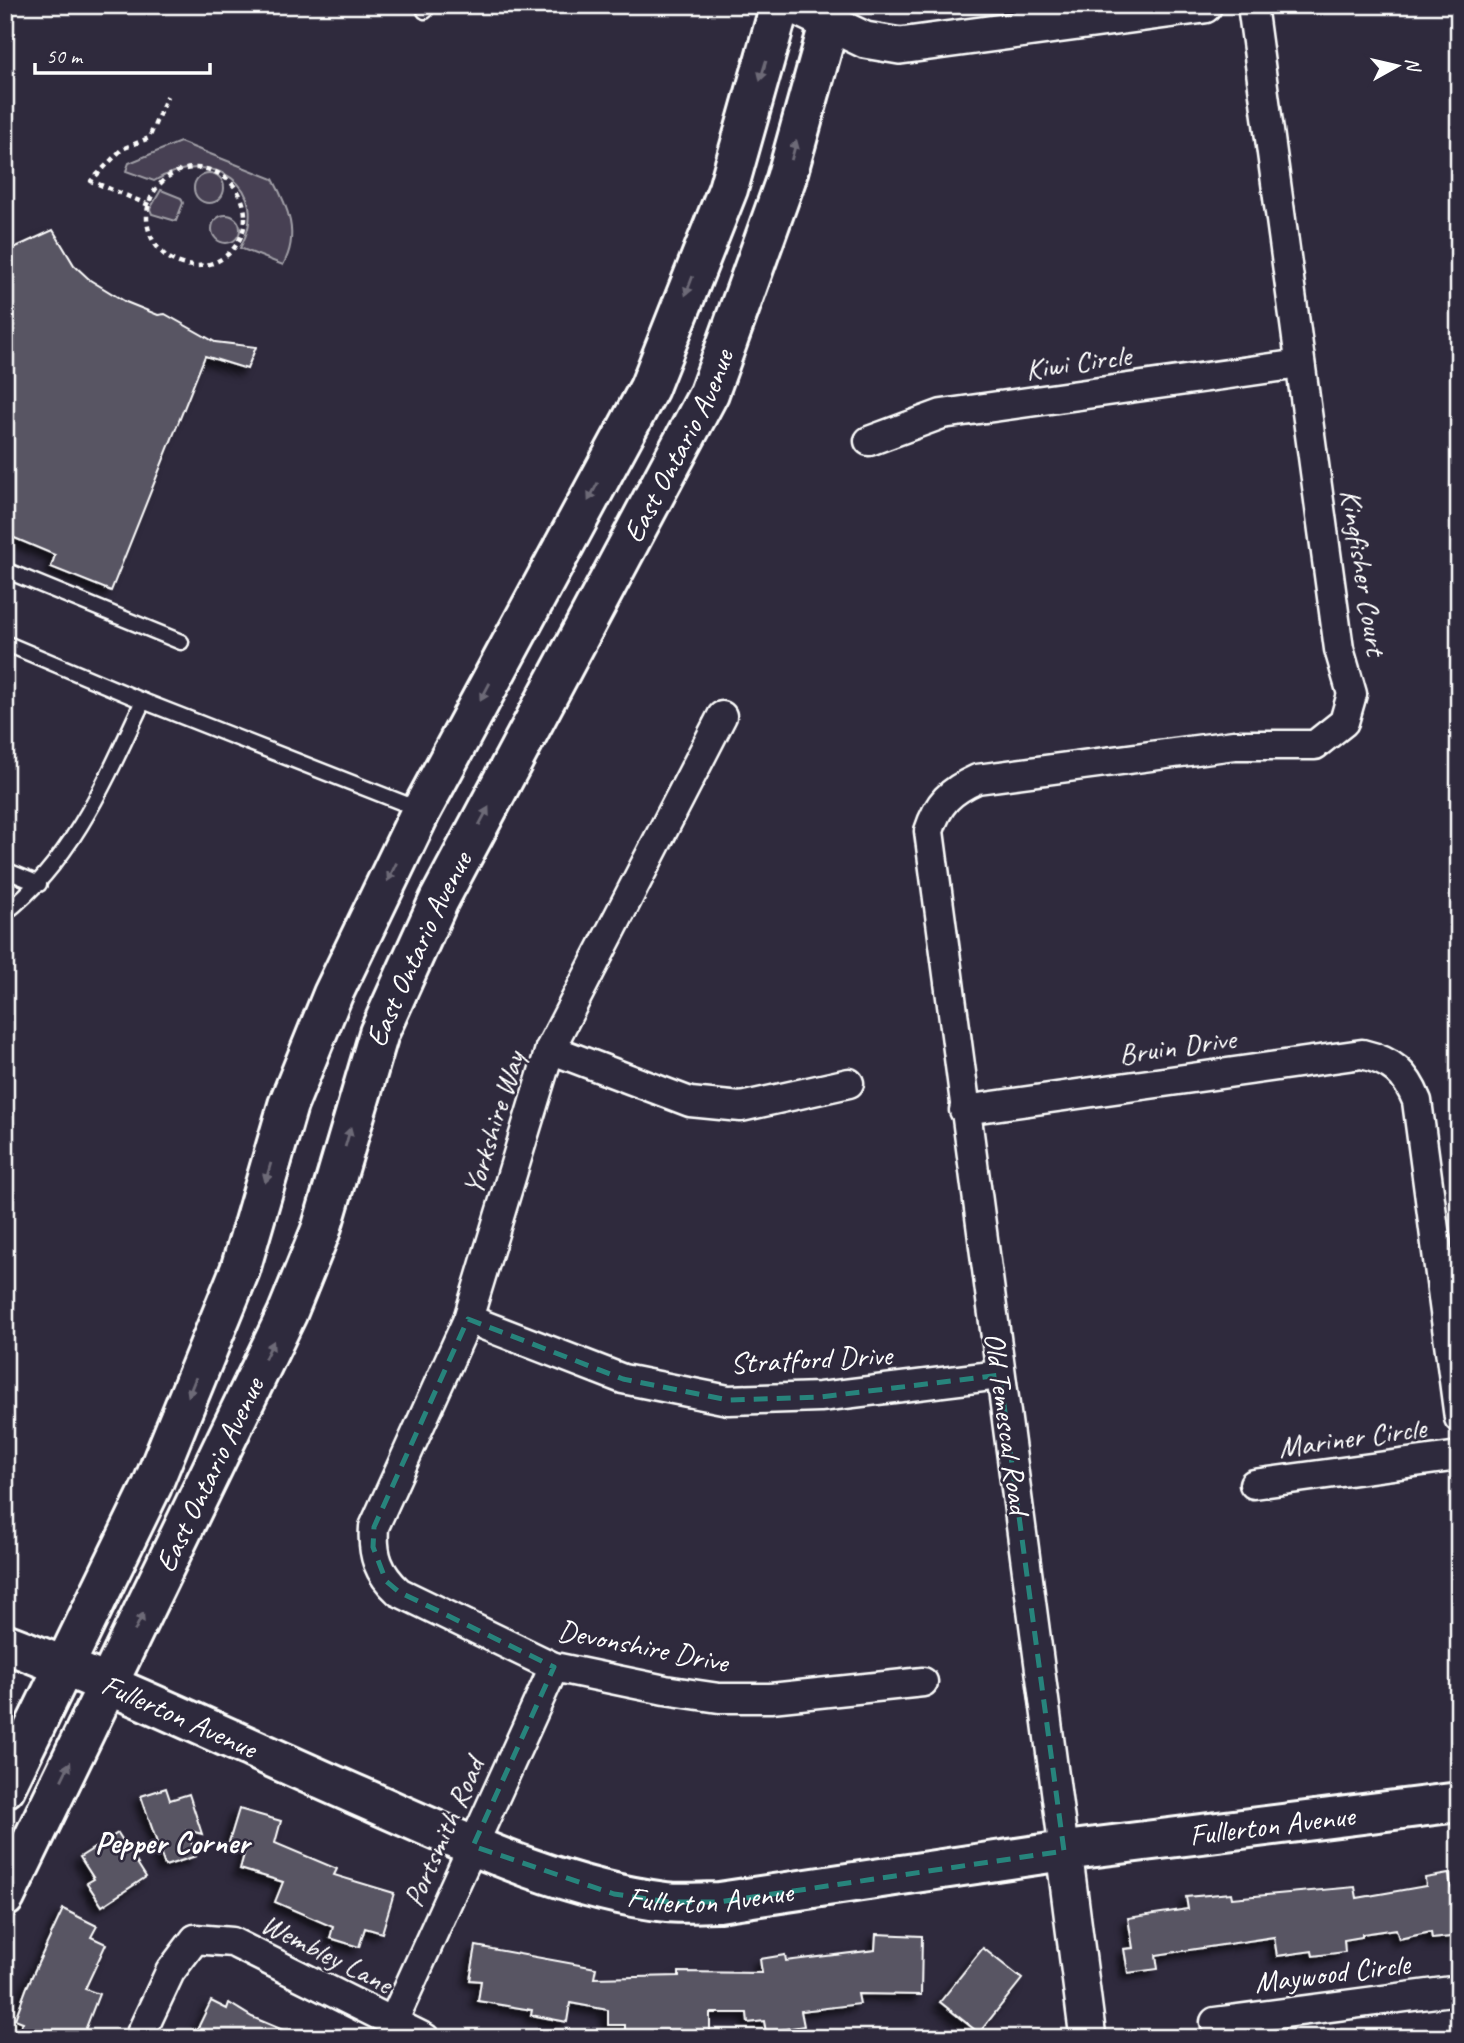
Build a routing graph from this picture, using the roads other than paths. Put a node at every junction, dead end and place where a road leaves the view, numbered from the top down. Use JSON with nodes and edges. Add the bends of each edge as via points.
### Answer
{"nodes":[{"id":1,"x":780,"y":5,"type":"edge"},
{"id":2,"x":792,"y":5,"type":"edge"},
{"id":3,"x":1204,"y":5,"type":"edge"},
{"id":4,"x":1252,"y":5,"type":"edge"},
{"id":5,"x":830,"y":15,"type":"edge"},
{"id":6,"x":1300,"y":364,"type":"junction"},
{"id":7,"x":869,"y":441,"type":"dead end"},
{"id":8,"x":5,"y":570,"type":"edge"},
{"id":9,"x":5,"y":642,"type":"edge"},
{"id":10,"x":181,"y":642,"type":"dead end"},
{"id":11,"x":143,"y":701,"type":"junction"},
{"id":12,"x":722,"y":716,"type":"dead end"},
{"id":13,"x":410,"y":805,"type":"junction"},
{"id":14,"x":936,"y":809,"type":"joint"},
{"id":15,"x":5,"y":870,"type":"edge"},
{"id":16,"x":39,"y":884,"type":"junction"},
{"id":17,"x":5,"y":913,"type":"edge"},
{"id":18,"x":550,"y":1049,"type":"junction"},
{"id":19,"x":849,"y":1083,"type":"dead end"},
{"id":20,"x":964,"y":1110,"type":"junction"},
{"id":21,"x":468,"y":1319,"type":"junction"},
{"id":22,"x":1000,"y":1375,"type":"junction"},
{"id":23,"x":1459,"y":1418,"type":"edge"},
{"id":24,"x":1459,"y":1455,"type":"edge"},
{"id":25,"x":1254,"y":1484,"type":"dead end"},
{"id":26,"x":378,"y":1566,"type":"joint"},
{"id":27,"x":5,"y":1643,"type":"edge"},
{"id":28,"x":64,"y":1665,"type":"junction"},
{"id":29,"x":554,"y":1667,"type":"junction"},
{"id":30,"x":923,"y":1682,"type":"dead end"},
{"id":31,"x":109,"y":1683,"type":"junction"},
{"id":32,"x":5,"y":1788,"type":"edge"},
{"id":33,"x":1459,"y":1802,"type":"edge"},
{"id":34,"x":473,"y":1846,"type":"junction"},
{"id":35,"x":1064,"y":1850,"type":"junction"},
{"id":36,"x":5,"y":1897,"type":"edge"},
{"id":37,"x":1459,"y":1990,"type":"edge"},
{"id":38,"x":1215,"y":2022,"type":"dead end"},
{"id":39,"x":392,"y":2024,"type":"junction"},
{"id":40,"x":139,"y":2038,"type":"edge"},
{"id":41,"x":425,"y":2038,"type":"edge"},
{"id":42,"x":1088,"y":2038,"type":"edge"}],
"edges":[{"from":1,"to":13,"type":"main road","name":"East Ontario Avenue","one_way":true,"via":[[728,189],[649,388]]},
{"from":2,"to":5,"type":"street"},
{"from":3,"to":5,"type":"street","via":[[900,47],[864,40]]},
{"from":4,"to":6,"type":"street","name":"Kingfisher Court"},
{"from":31,"to":5,"type":"main road","name":"East Ontario Avenue","one_way":true,"via":[[287,1314],[321,1230],[379,1033],[439,900],[709,393],[786,179]]},
{"from":6,"to":7,"type":"street","name":"Kiwi Circle","via":[[942,414]]},
{"from":6,"to":14,"type":"street","name":"Kingfisher Court","via":[[1339,649],[1352,694],[1344,722],[1315,745],[1234,745],[977,779],[953,790]]},
{"from":8,"to":10,"type":"lane"},
{"from":9,"to":11,"type":"lane"},
{"from":11,"to":13,"type":"lane"},
{"from":11,"to":16,"type":"lane","via":[[73,841]]},
{"from":12,"to":18,"type":"street","name":"Yorkshire Way"},
{"from":13,"to":28,"type":"main road","name":"East Ontario Avenue","one_way":true,"via":[[288,1105],[240,1270],[152,1486]]},
{"from":14,"to":20,"type":"street","name":"Old Temescal Road","via":[[930,844]]},
{"from":15,"to":16,"type":"lane"},
{"from":16,"to":17,"type":"lane"},
{"from":18,"to":19,"type":"street","via":[[690,1102],[741,1107]]},
{"from":18,"to":21,"type":"street","name":"Yorkshire Way"},
{"from":20,"to":22,"type":"street","name":"Old Temescal Road"},
{"from":20,"to":23,"type":"street","name":"Bruin Drive","via":[[1362,1054],[1396,1066],[1410,1082],[1417,1101]]},
{"from":21,"to":22,"type":"street","name":"Stratford Drive","via":[[624,1379],[728,1400],[820,1397]]},
{"from":21,"to":26,"type":"street","name":"Yorkshire Way","via":[[374,1527]]},
{"from":22,"to":35,"type":"street","name":"Old Temescal Road"},
{"from":24,"to":25,"type":"street","name":"Mariner Circle"},
{"from":26,"to":29,"type":"street","name":"Devonshire Drive","via":[[399,1592]]},
{"from":27,"to":28,"type":"main road","name":"Fullerton Avenue"},
{"from":28,"to":31,"type":"main road","name":"Fullerton Avenue"},
{"from":28,"to":32,"type":"main road","name":"East Ontario Avenue"},
{"from":29,"to":30,"type":"street","name":"Devonshire Drive","via":[[719,1698],[771,1698]]},
{"from":29,"to":34,"type":"street","name":"Portsmith Road"},
{"from":31,"to":34,"type":"main road","name":"Fullerton Avenue"},
{"from":36,"to":31,"type":"main road","name":"East Ontario Avenue","one_way":true},
{"from":33,"to":35,"type":"main road","name":"Fullerton Avenue"},
{"from":34,"to":35,"type":"main road","name":"Fullerton Avenue","via":[[614,1894],[669,1902],[719,1902]]},
{"from":34,"to":39,"type":"street","name":"Portsmith Road"},
{"from":35,"to":42,"type":"street","name":"Old Temescal Road"},
{"from":37,"to":38,"type":"street","name":"Maywood Circle"},
{"from":39,"to":40,"type":"street","name":"Wembley Lane","via":[[232,1942],[195,1939],[170,1972]]},
{"from":39,"to":41,"type":"street","name":"Wembley Lane"}]}
